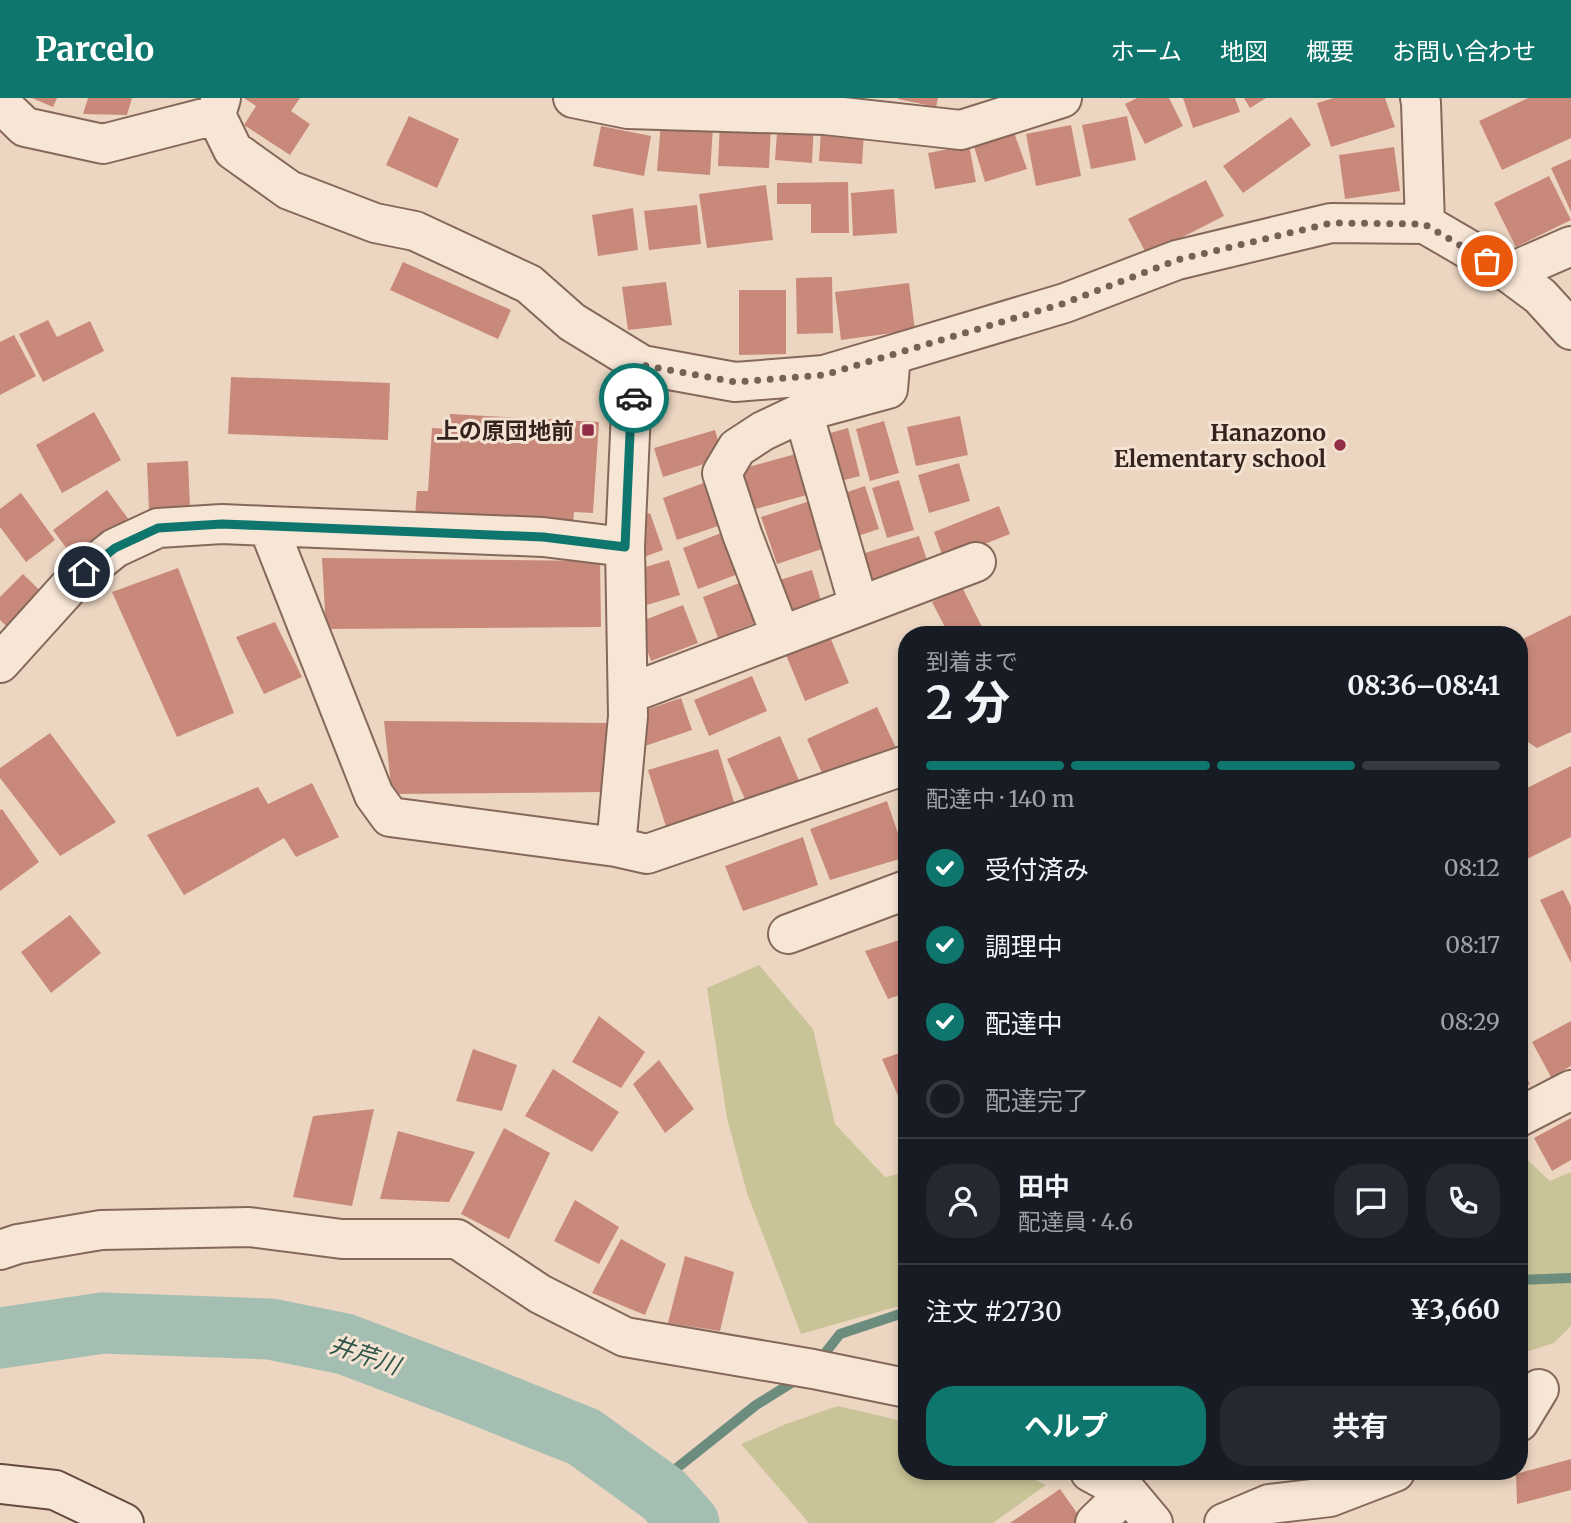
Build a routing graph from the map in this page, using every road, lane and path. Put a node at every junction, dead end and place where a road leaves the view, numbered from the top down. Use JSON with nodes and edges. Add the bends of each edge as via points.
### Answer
{"nodes":[{"id":1,"x":573,"y":98,"type":"edge"},
{"id":2,"x":1062,"y":98,"type":"edge"},
{"id":3,"x":1424,"y":100,"type":"edge"},
{"id":4,"x":0,"y":103,"type":"edge"},
{"id":5,"x":218,"y":106,"type":"edge"},
{"id":6,"x":1424,"y":224,"type":"junction"},
{"id":7,"x":1571,"y":246,"type":"edge"},
{"id":8,"x":1509,"y":273,"type":"junction"},
{"id":9,"x":1571,"y":330,"type":"edge"},
{"id":10,"x":891,"y":355,"type":"junction"},
{"id":11,"x":642,"y":365,"type":"junction"},
{"id":12,"x":803,"y":412,"type":"junction"},
{"id":13,"x":268,"y":526,"type":"junction"},
{"id":14,"x":625,"y":547,"type":"junction"},
{"id":15,"x":976,"y":562,"type":"dead end"},
{"id":16,"x":859,"y":606,"type":"junction"},
{"id":17,"x":781,"y":636,"type":"junction"},
{"id":18,"x":0,"y":663,"type":"edge"},
{"id":19,"x":628,"y":694,"type":"junction"},
{"id":20,"x":898,"y":768,"type":"edge"},
{"id":21,"x":616,"y":847,"type":"junction"},
{"id":22,"x":898,"y":893,"type":"edge"},
{"id":23,"x":788,"y":934,"type":"dead end"},
{"id":24,"x":1571,"y":1090,"type":"edge"},
{"id":25,"x":1528,"y":1112,"type":"edge"},
{"id":26,"x":0,"y":1250,"type":"edge"},
{"id":27,"x":898,"y":1386,"type":"edge"},
{"id":28,"x":1539,"y":1389,"type":"dead end"},
{"id":29,"x":1528,"y":1407,"type":"edge"},
{"id":30,"x":1105,"y":1480,"type":"edge"},
{"id":31,"x":1374,"y":1480,"type":"edge"},
{"id":32,"x":0,"y":1484,"type":"edge"},
{"id":33,"x":1127,"y":1492,"type":"junction"},
{"id":34,"x":124,"y":1523,"type":"edge"},
{"id":35,"x":1095,"y":1523,"type":"edge"},
{"id":36,"x":1153,"y":1523,"type":"edge"},
{"id":37,"x":1224,"y":1523,"type":"edge"}],
"edges":[{"from":1,"to":2,"type":"street","via":[[628,109],[825,115],[961,130]]},
{"from":3,"to":6,"type":"street"},
{"from":4,"to":5,"type":"street","via":[[25,127],[103,144]]},
{"from":5,"to":11,"type":"street","via":[[233,150],[289,190],[374,223],[415,231],[529,284],[572,322]]},
{"from":6,"to":8,"type":"street"},
{"from":6,"to":10,"type":"street","via":[[1331,223],[1177,260],[1065,303]]},
{"from":7,"to":8,"type":"street"},
{"from":8,"to":9,"type":"street","via":[[1540,296]]},
{"from":10,"to":11,"type":"street","via":[[824,375],[735,382]]},
{"from":10,"to":12,"type":"street","via":[[888,389]]},
{"from":11,"to":14,"type":"street","via":[[631,411]]},
{"from":12,"to":16,"type":"street"},
{"from":12,"to":17,"type":"street","via":[[737,448],[722,473]]},
{"from":13,"to":14,"type":"street","via":[[543,537]]},
{"from":13,"to":18,"type":"street","via":[[158,528],[115,548],[75,580]]},
{"from":13,"to":21,"type":"street","via":[[374,795],[390,817]]},
{"from":14,"to":19,"type":"street"},
{"from":15,"to":16,"type":"street"},
{"from":16,"to":17,"type":"street"},
{"from":17,"to":19,"type":"street"},
{"from":19,"to":21,"type":"street"},
{"from":20,"to":21,"type":"street","via":[[647,854]]},
{"from":22,"to":23,"type":"street"},
{"from":24,"to":25,"type":"street"},
{"from":26,"to":27,"type":"street","via":[[101,1230],[249,1227],[342,1239],[457,1239],[540,1294],[625,1337]]},
{"from":28,"to":29,"type":"street"},
{"from":30,"to":33,"type":"street"},
{"from":31,"to":37,"type":"street","via":[[1330,1497],[1269,1504]]},
{"from":32,"to":34,"type":"street","via":[[55,1490]]},
{"from":33,"to":35,"type":"street"},
{"from":33,"to":36,"type":"street"}]}
